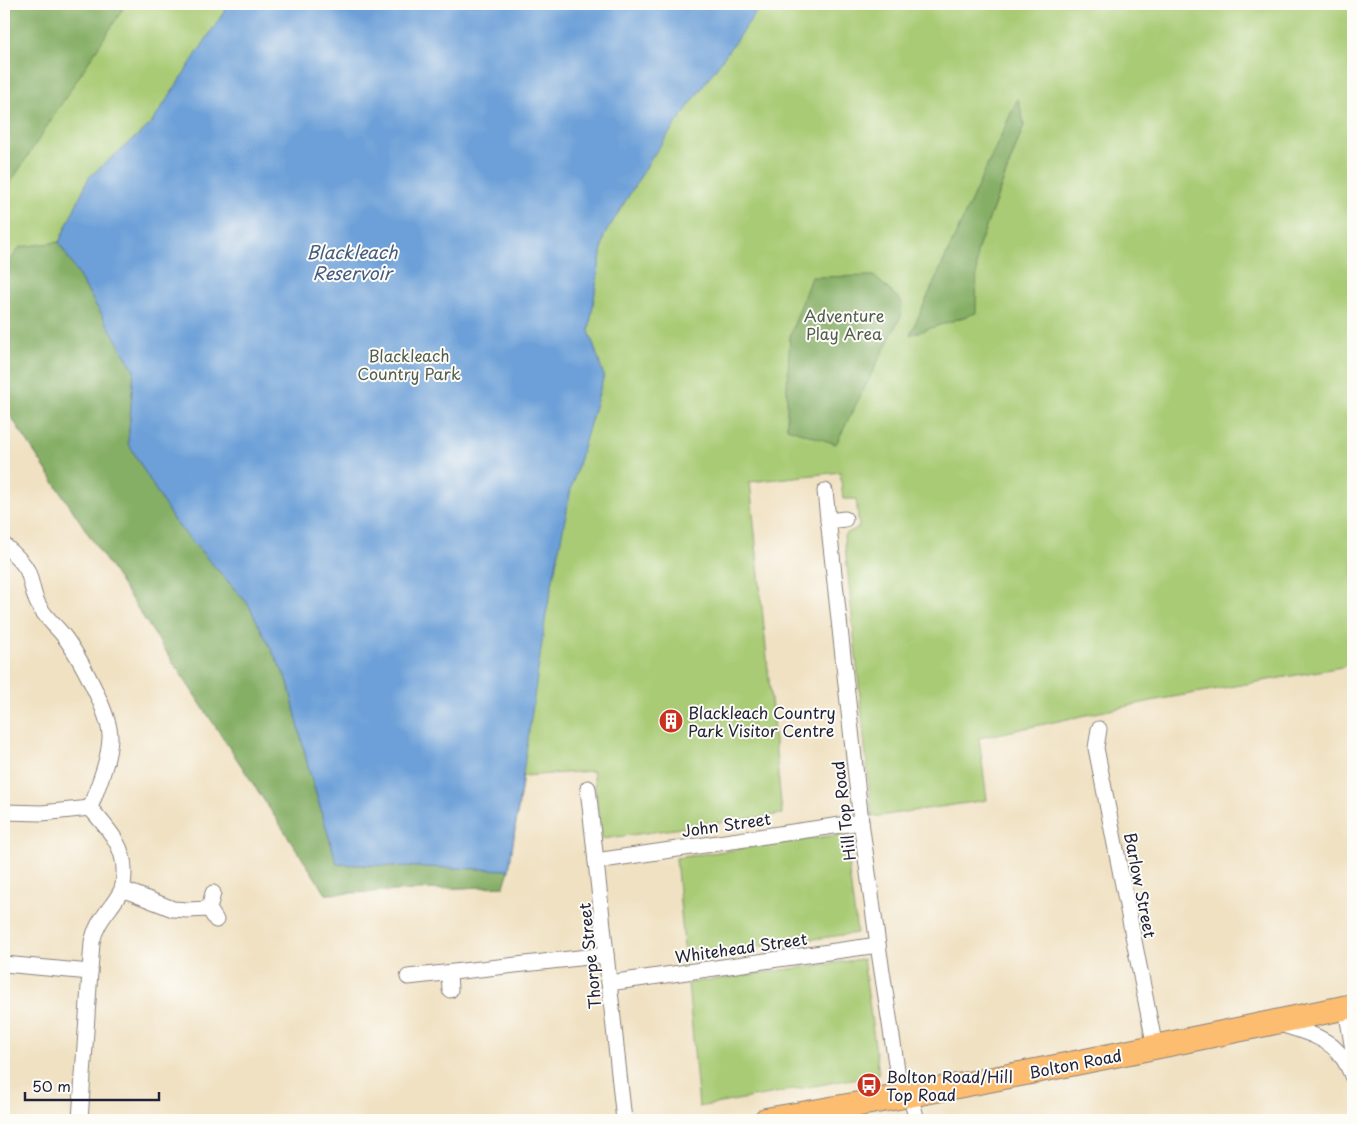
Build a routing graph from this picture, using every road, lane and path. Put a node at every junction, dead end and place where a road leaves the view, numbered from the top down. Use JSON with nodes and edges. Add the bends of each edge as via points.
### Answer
{"nodes":[{"id":1,"x":825,"y":491,"type":"dead end"},
{"id":2,"x":845,"y":519,"type":"dead end"},
{"id":3,"x":828,"y":521,"type":"junction"},
{"id":4,"x":4,"y":545,"type":"edge"},
{"id":5,"x":1099,"y":730,"type":"dead end"},
{"id":6,"x":588,"y":788,"type":"dead end"},
{"id":7,"x":90,"y":808,"type":"junction"},
{"id":8,"x":4,"y":812,"type":"edge"},
{"id":9,"x":861,"y":822,"type":"junction"},
{"id":10,"x":596,"y":861,"type":"junction"},
{"id":11,"x":122,"y":890,"type":"junction"},
{"id":12,"x":213,"y":893,"type":"dead end"},
{"id":13,"x":878,"y":945,"type":"junction"},
{"id":14,"x":606,"y":955,"type":"junction"},
{"id":15,"x":4,"y":964,"type":"edge"},
{"id":16,"x":90,"y":972,"type":"junction"},
{"id":17,"x":449,"y":972,"type":"junction"},
{"id":18,"x":408,"y":977,"type":"dead end"},
{"id":19,"x":609,"y":983,"type":"junction"},
{"id":20,"x":450,"y":990,"type":"dead end"},
{"id":21,"x":1349,"y":1007,"type":"edge"},
{"id":22,"x":1274,"y":1022,"type":"junction"},
{"id":23,"x":1155,"y":1047,"type":"junction"},
{"id":24,"x":1353,"y":1050,"type":"edge"},
{"id":25,"x":1353,"y":1078,"type":"edge"},
{"id":26,"x":906,"y":1096,"type":"junction"},
{"id":27,"x":842,"y":1114,"type":"edge"},
{"id":28,"x":80,"y":1120,"type":"edge"},
{"id":29,"x":624,"y":1120,"type":"edge"},
{"id":30,"x":766,"y":1120,"type":"edge"},
{"id":31,"x":917,"y":1120,"type":"edge"}],
"edges":[{"from":1,"to":3,"type":"street","name":"Hill Top Road"},
{"from":2,"to":3,"type":"street"},
{"from":3,"to":9,"type":"street","name":"Hill Top Road"},
{"from":4,"to":7,"type":"street","via":[[27,570],[34,599],[74,652],[108,720],[107,757]]},
{"from":5,"to":23,"type":"street","name":"Barlow Street","via":[[1096,748]]},
{"from":6,"to":10,"type":"street","name":"Thorpe Street"},
{"from":7,"to":8,"type":"street","via":[[42,813]]},
{"from":7,"to":11,"type":"street","via":[[121,848],[124,864]]},
{"from":9,"to":10,"type":"street","name":"John Street"},
{"from":9,"to":13,"type":"street","name":"Hill Top Road"},
{"from":10,"to":14,"type":"street","name":"Thorpe Street"},
{"from":11,"to":12,"type":"street","via":[[173,909],[212,914]]},
{"from":11,"to":16,"type":"street","via":[[95,929]]},
{"from":13,"to":19,"type":"street","name":"Whitehead Street"},
{"from":13,"to":26,"type":"street","name":"Hill Top Road"},
{"from":14,"to":17,"type":"street"},
{"from":14,"to":19,"type":"street","name":"Thorpe Street"},
{"from":15,"to":16,"type":"street"},
{"from":16,"to":28,"type":"street"},
{"from":17,"to":18,"type":"street"},
{"from":17,"to":20,"type":"street"},
{"from":19,"to":29,"type":"street","name":"Thorpe Street"},
{"from":21,"to":22,"type":"main road","name":"Bolton Road"},
{"from":21,"to":24,"type":"street"},
{"from":22,"to":23,"type":"main road","name":"Bolton Road"},
{"from":22,"to":25,"type":"street","via":[[1332,1045],[1343,1057]]},
{"from":23,"to":26,"type":"main road","name":"Bolton Road"},
{"from":26,"to":27,"type":"main road","name":"Bolton Road"},
{"from":26,"to":31,"type":"street","name":"Hill Top Road"},
{"from":27,"to":30,"type":"main road","name":"Bolton Road"}]}
